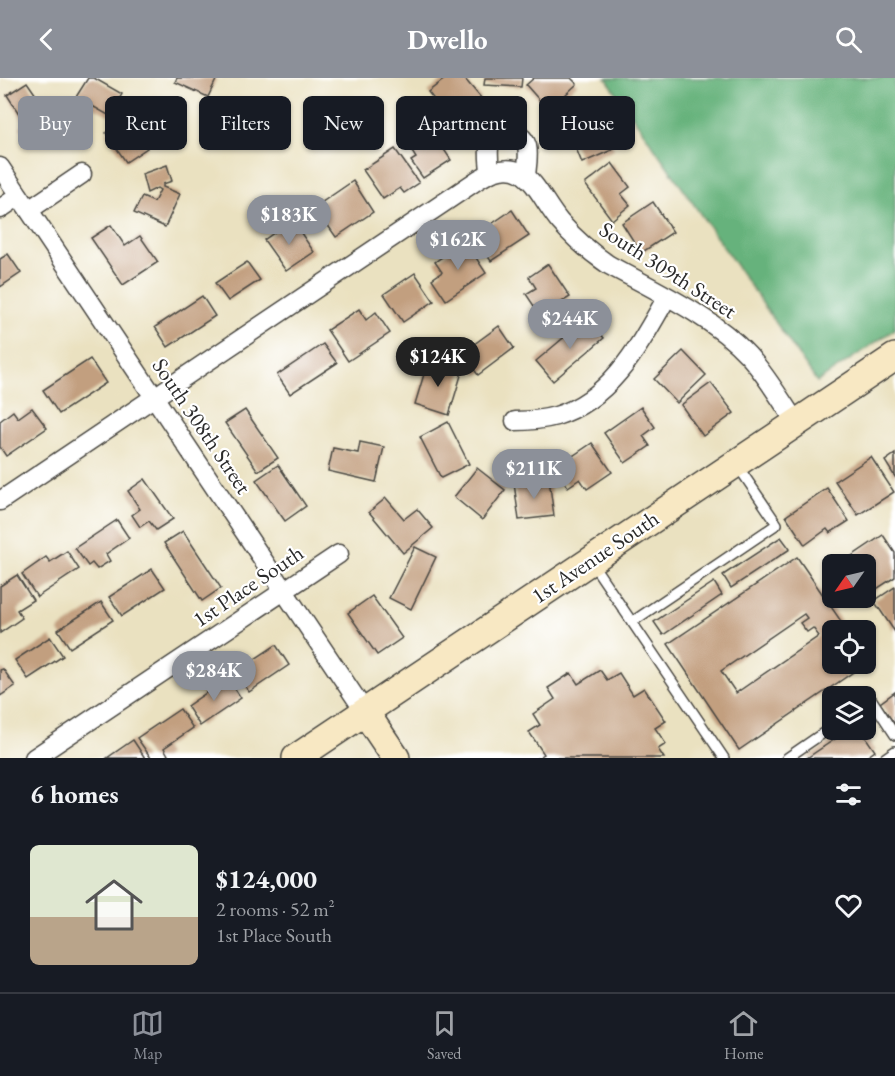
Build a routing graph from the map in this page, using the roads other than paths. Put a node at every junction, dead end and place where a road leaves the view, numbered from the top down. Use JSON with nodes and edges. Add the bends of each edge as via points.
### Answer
{"nodes":[{"id":1,"x":0,"y":167,"type":"edge"},
{"id":2,"x":498,"y":171,"type":"junction"},
{"id":3,"x":82,"y":174,"type":"dead end"},
{"id":4,"x":526,"y":175,"type":"junction"},
{"id":5,"x":24,"y":203,"type":"junction"},
{"id":6,"x":0,"y":209,"type":"edge"},
{"id":7,"x":667,"y":297,"type":"junction"},
{"id":8,"x":895,"y":357,"type":"edge"},
{"id":9,"x":153,"y":396,"type":"junction"},
{"id":10,"x":515,"y":422,"type":"dead end"},
{"id":11,"x":796,"y":423,"type":"junction"},
{"id":12,"x":736,"y":463,"type":"junction"},
{"id":13,"x":0,"y":501,"type":"edge"},
{"id":14,"x":339,"y":554,"type":"dead end"},
{"id":15,"x":591,"y":561,"type":"junction"},
{"id":16,"x":283,"y":591,"type":"junction"},
{"id":17,"x":632,"y":622,"type":"junction"},
{"id":18,"x":876,"y":706,"type":"edge"},
{"id":19,"x":365,"y":712,"type":"junction"},
{"id":20,"x":822,"y":734,"type":"edge"},
{"id":21,"x":895,"y":735,"type":"edge"},
{"id":22,"x":895,"y":751,"type":"edge"},
{"id":23,"x":34,"y":758,"type":"edge"},
{"id":24,"x":296,"y":758,"type":"edge"},
{"id":25,"x":396,"y":758,"type":"edge"},
{"id":26,"x":724,"y":758,"type":"edge"},
{"id":27,"x":787,"y":758,"type":"edge"},
{"id":28,"x":885,"y":758,"type":"edge"}],
"edges":[{"from":1,"to":5,"type":"street","name":"South 308th Street"},
{"from":2,"to":4,"type":"street"},
{"from":2,"to":4,"type":"street","via":[[489,146],[496,136],[507,131],[519,134],[527,144]]},
{"from":2,"to":9,"type":"street","via":[[454,195]]},
{"from":3,"to":5,"type":"street"},
{"from":4,"to":7,"type":"street","name":"South 309th Street","via":[[561,223],[587,249]]},
{"from":5,"to":6,"type":"street"},
{"from":5,"to":9,"type":"street","name":"South 308th Street"},
{"from":7,"to":10,"type":"street","via":[[633,355],[599,392],[558,416]]},
{"from":7,"to":11,"type":"street","name":"South 309th Street","via":[[739,346]]},
{"from":8,"to":11,"type":"main road","name":"1st Avenue South"},
{"from":9,"to":13,"type":"street"},
{"from":9,"to":16,"type":"street","name":"South 308th Street"},
{"from":11,"to":12,"type":"main road","name":"1st Avenue South"},
{"from":12,"to":15,"type":"main road","name":"1st Avenue South"},
{"from":12,"to":17,"type":"lane","via":[[777,524]]},
{"from":14,"to":16,"type":"street","name":"1st Place South"},
{"from":15,"to":17,"type":"lane"},
{"from":15,"to":19,"type":"main road","name":"1st Avenue South"},
{"from":16,"to":19,"type":"street","name":"South 308th Street"},
{"from":16,"to":23,"type":"street","name":"1st Place South"},
{"from":17,"to":26,"type":"lane"},
{"from":18,"to":21,"type":"lane"},
{"from":19,"to":24,"type":"main road","name":"1st Avenue South"},
{"from":19,"to":25,"type":"main road"},
{"from":20,"to":27,"type":"lane"},
{"from":22,"to":28,"type":"lane"}]}
